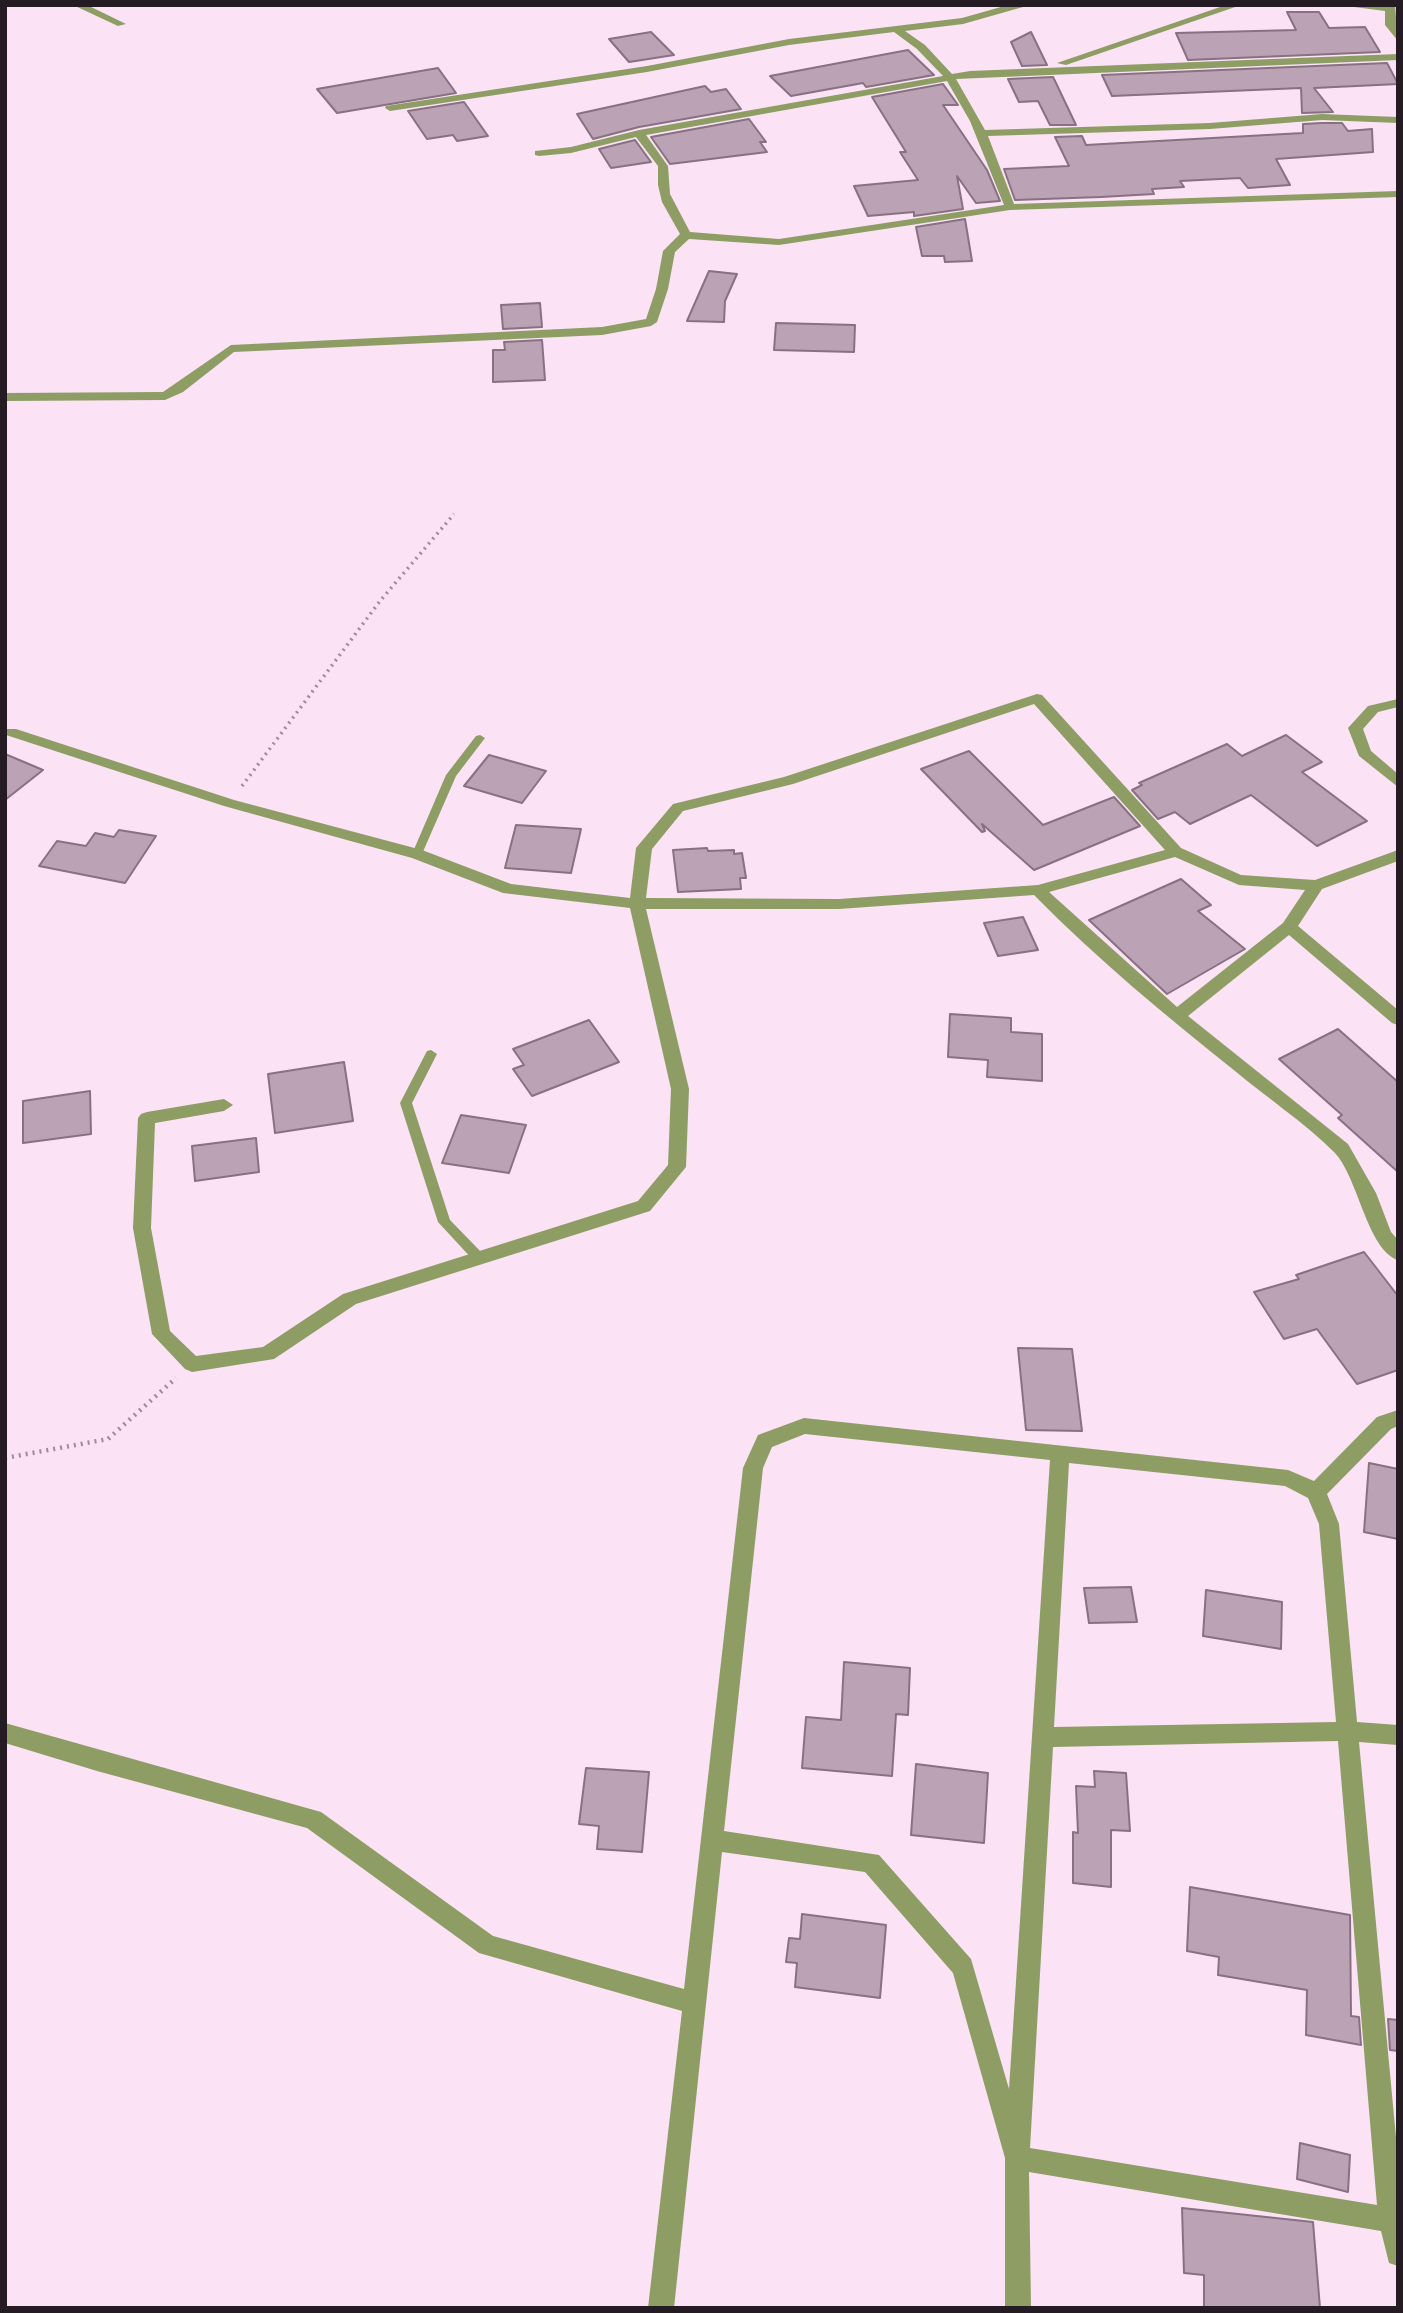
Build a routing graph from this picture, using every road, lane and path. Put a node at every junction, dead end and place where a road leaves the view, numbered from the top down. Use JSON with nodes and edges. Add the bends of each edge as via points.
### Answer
{"nodes":[{"id":1,"x":78,"y":5,"type":"edge"},
{"id":2,"x":1026,"y":5,"type":"edge"},
{"id":3,"x":1236,"y":5,"type":"edge"},
{"id":4,"x":1344,"y":5,"type":"edge"},
{"id":5,"x":1390,"y":7,"type":"edge"},
{"id":6,"x":121,"y":24,"type":"dead end"},
{"id":7,"x":894,"y":28,"type":"junction"},
{"id":8,"x":1398,"y":38,"type":"edge"},
{"id":9,"x":1398,"y":57,"type":"edge"},
{"id":10,"x":1042,"y":70,"type":"junction"},
{"id":11,"x":948,"y":77,"type":"junction"},
{"id":12,"x":390,"y":108,"type":"dead end"},
{"id":13,"x":1398,"y":120,"type":"edge"},
{"id":14,"x":639,"y":133,"type":"junction"},
{"id":15,"x":982,"y":133,"type":"junction"},
{"id":16,"x":539,"y":153,"type":"dead end"},
{"id":17,"x":1398,"y":194,"type":"edge"},
{"id":18,"x":1010,"y":207,"type":"junction"},
{"id":19,"x":686,"y":235,"type":"junction"},
{"id":20,"x":5,"y":397,"type":"edge"},
{"id":21,"x":454,"y":514,"type":"dead end"},
{"id":22,"x":1398,"y":703,"type":"edge"},
{"id":23,"x":10,"y":732,"type":"dead end"},
{"id":24,"x":480,"y":738,"type":"dead end"},
{"id":25,"x":1398,"y":782,"type":"edge"},
{"id":26,"x":229,"y":803,"type":"junction"},
{"id":27,"x":1176,"y":852,"type":"junction"},
{"id":28,"x":417,"y":854,"type":"junction"},
{"id":29,"x":1398,"y":855,"type":"edge"},
{"id":30,"x":1316,"y":885,"type":"junction"},
{"id":31,"x":1038,"y":890,"type":"junction"},
{"id":32,"x":637,"y":904,"type":"junction"},
{"id":33,"x":1289,"y":927,"type":"junction"},
{"id":34,"x":1177,"y":1016,"type":"junction"},
{"id":35,"x":1398,"y":1019,"type":"edge"},
{"id":36,"x":430,"y":1054,"type":"dead end"},
{"id":37,"x":224,"y":1105,"type":"dead end"},
{"id":38,"x":1398,"y":1253,"type":"edge"},
{"id":39,"x":479,"y":1258,"type":"junction"},
{"id":40,"x":192,"y":1364,"type":"junction"},
{"id":41,"x":1398,"y":1418,"type":"edge"},
{"id":42,"x":1060,"y":1453,"type":"junction"},
{"id":43,"x":5,"y":1458,"type":"edge"},
{"id":44,"x":1316,"y":1492,"type":"junction"},
{"id":45,"x":1347,"y":1731,"type":"junction"},
{"id":46,"x":5,"y":1733,"type":"edge"},
{"id":47,"x":1398,"y":1735,"type":"edge"},
{"id":48,"x":1042,"y":1737,"type":"junction"},
{"id":49,"x":712,"y":1840,"type":"junction"},
{"id":50,"x":694,"y":2004,"type":"junction"},
{"id":51,"x":1017,"y":2158,"type":"junction"},
{"id":52,"x":1394,"y":2220,"type":"edge"},
{"id":53,"x":1398,"y":2254,"type":"edge"},
{"id":54,"x":661,"y":2308,"type":"edge"},
{"id":55,"x":1018,"y":2308,"type":"edge"}],
"edges":[{"from":1,"to":6,"type":"street"},
{"from":2,"to":7,"type":"street","via":[[963,20]]},
{"from":3,"to":10,"type":"street"},
{"from":4,"to":5,"type":"street"},
{"from":5,"to":8,"type":"street","via":[[1390,25]]},
{"from":7,"to":11,"type":"street","via":[[922,47]]},
{"from":7,"to":12,"type":"street"},
{"from":9,"to":10,"type":"street"},
{"from":10,"to":11,"type":"street"},
{"from":11,"to":14,"type":"street"},
{"from":11,"to":15,"type":"street"},
{"from":13,"to":15,"type":"street","via":[[1322,117],[1210,126]]},
{"from":14,"to":16,"type":"street"},
{"from":14,"to":19,"type":"street","via":[[663,166],[670,212]]},
{"from":15,"to":18,"type":"street"},
{"from":17,"to":18,"type":"street"},
{"from":18,"to":19,"type":"street","via":[[779,242]]},
{"from":19,"to":20,"type":"street","via":[[668,251],[651,321],[602,331],[231,349],[164,396]]},
{"from":21,"to":26,"type":"path","via":[[380,601]]},
{"from":22,"to":25,"type":"street","via":[[1373,709],[1355,728],[1364,753]]},
{"from":23,"to":26,"type":"street"},
{"from":24,"to":28,"type":"lane","via":[[451,775]]},
{"from":26,"to":28,"type":"street"},
{"from":27,"to":30,"type":"street","via":[[1239,880]]},
{"from":27,"to":31,"type":"street"},
{"from":27,"to":32,"type":"street","via":[[1037,698],[788,781],[678,807],[645,848]]},
{"from":28,"to":32,"type":"street","via":[[509,889]]},
{"from":29,"to":30,"type":"street"},
{"from":30,"to":33,"type":"street"},
{"from":31,"to":32,"type":"street","via":[[839,904]]},
{"from":31,"to":34,"type":"street"},
{"from":32,"to":39,"type":"street","via":[[680,1089],[677,1167],[644,1206]]},
{"from":33,"to":34,"type":"street"},
{"from":33,"to":35,"type":"street"},
{"from":34,"to":38,"type":"street","via":[[1342,1149],[1367,1193],[1383,1235]]},
{"from":36,"to":39,"type":"lane","via":[[405,1103],[443,1222]]},
{"from":37,"to":40,"type":"street","via":[[147,1118],[142,1228],[161,1334]]},
{"from":39,"to":40,"type":"street","via":[[349,1299],[267,1354]]},
{"from":40,"to":43,"type":"path","via":[[108,1439]]},
{"from":41,"to":44,"type":"street","via":[[1384,1423]]},
{"from":42,"to":44,"type":"street","via":[[1288,1478]]},
{"from":42,"to":48,"type":"street"},
{"from":42,"to":49,"type":"street","via":[[804,1426],[765,1441],[753,1468]]},
{"from":44,"to":45,"type":"street","via":[[1329,1524]]},
{"from":45,"to":47,"type":"street"},
{"from":45,"to":48,"type":"street"},
{"from":45,"to":52,"type":"street"},
{"from":46,"to":50,"type":"street","via":[[313,1819],[486,1945]]},
{"from":48,"to":51,"type":"street"},
{"from":49,"to":50,"type":"street"},
{"from":49,"to":51,"type":"street","via":[[870,1862],[963,1967]]},
{"from":50,"to":54,"type":"street"},
{"from":51,"to":52,"type":"street"},
{"from":51,"to":55,"type":"street"},
{"from":52,"to":53,"type":"street"}]}
